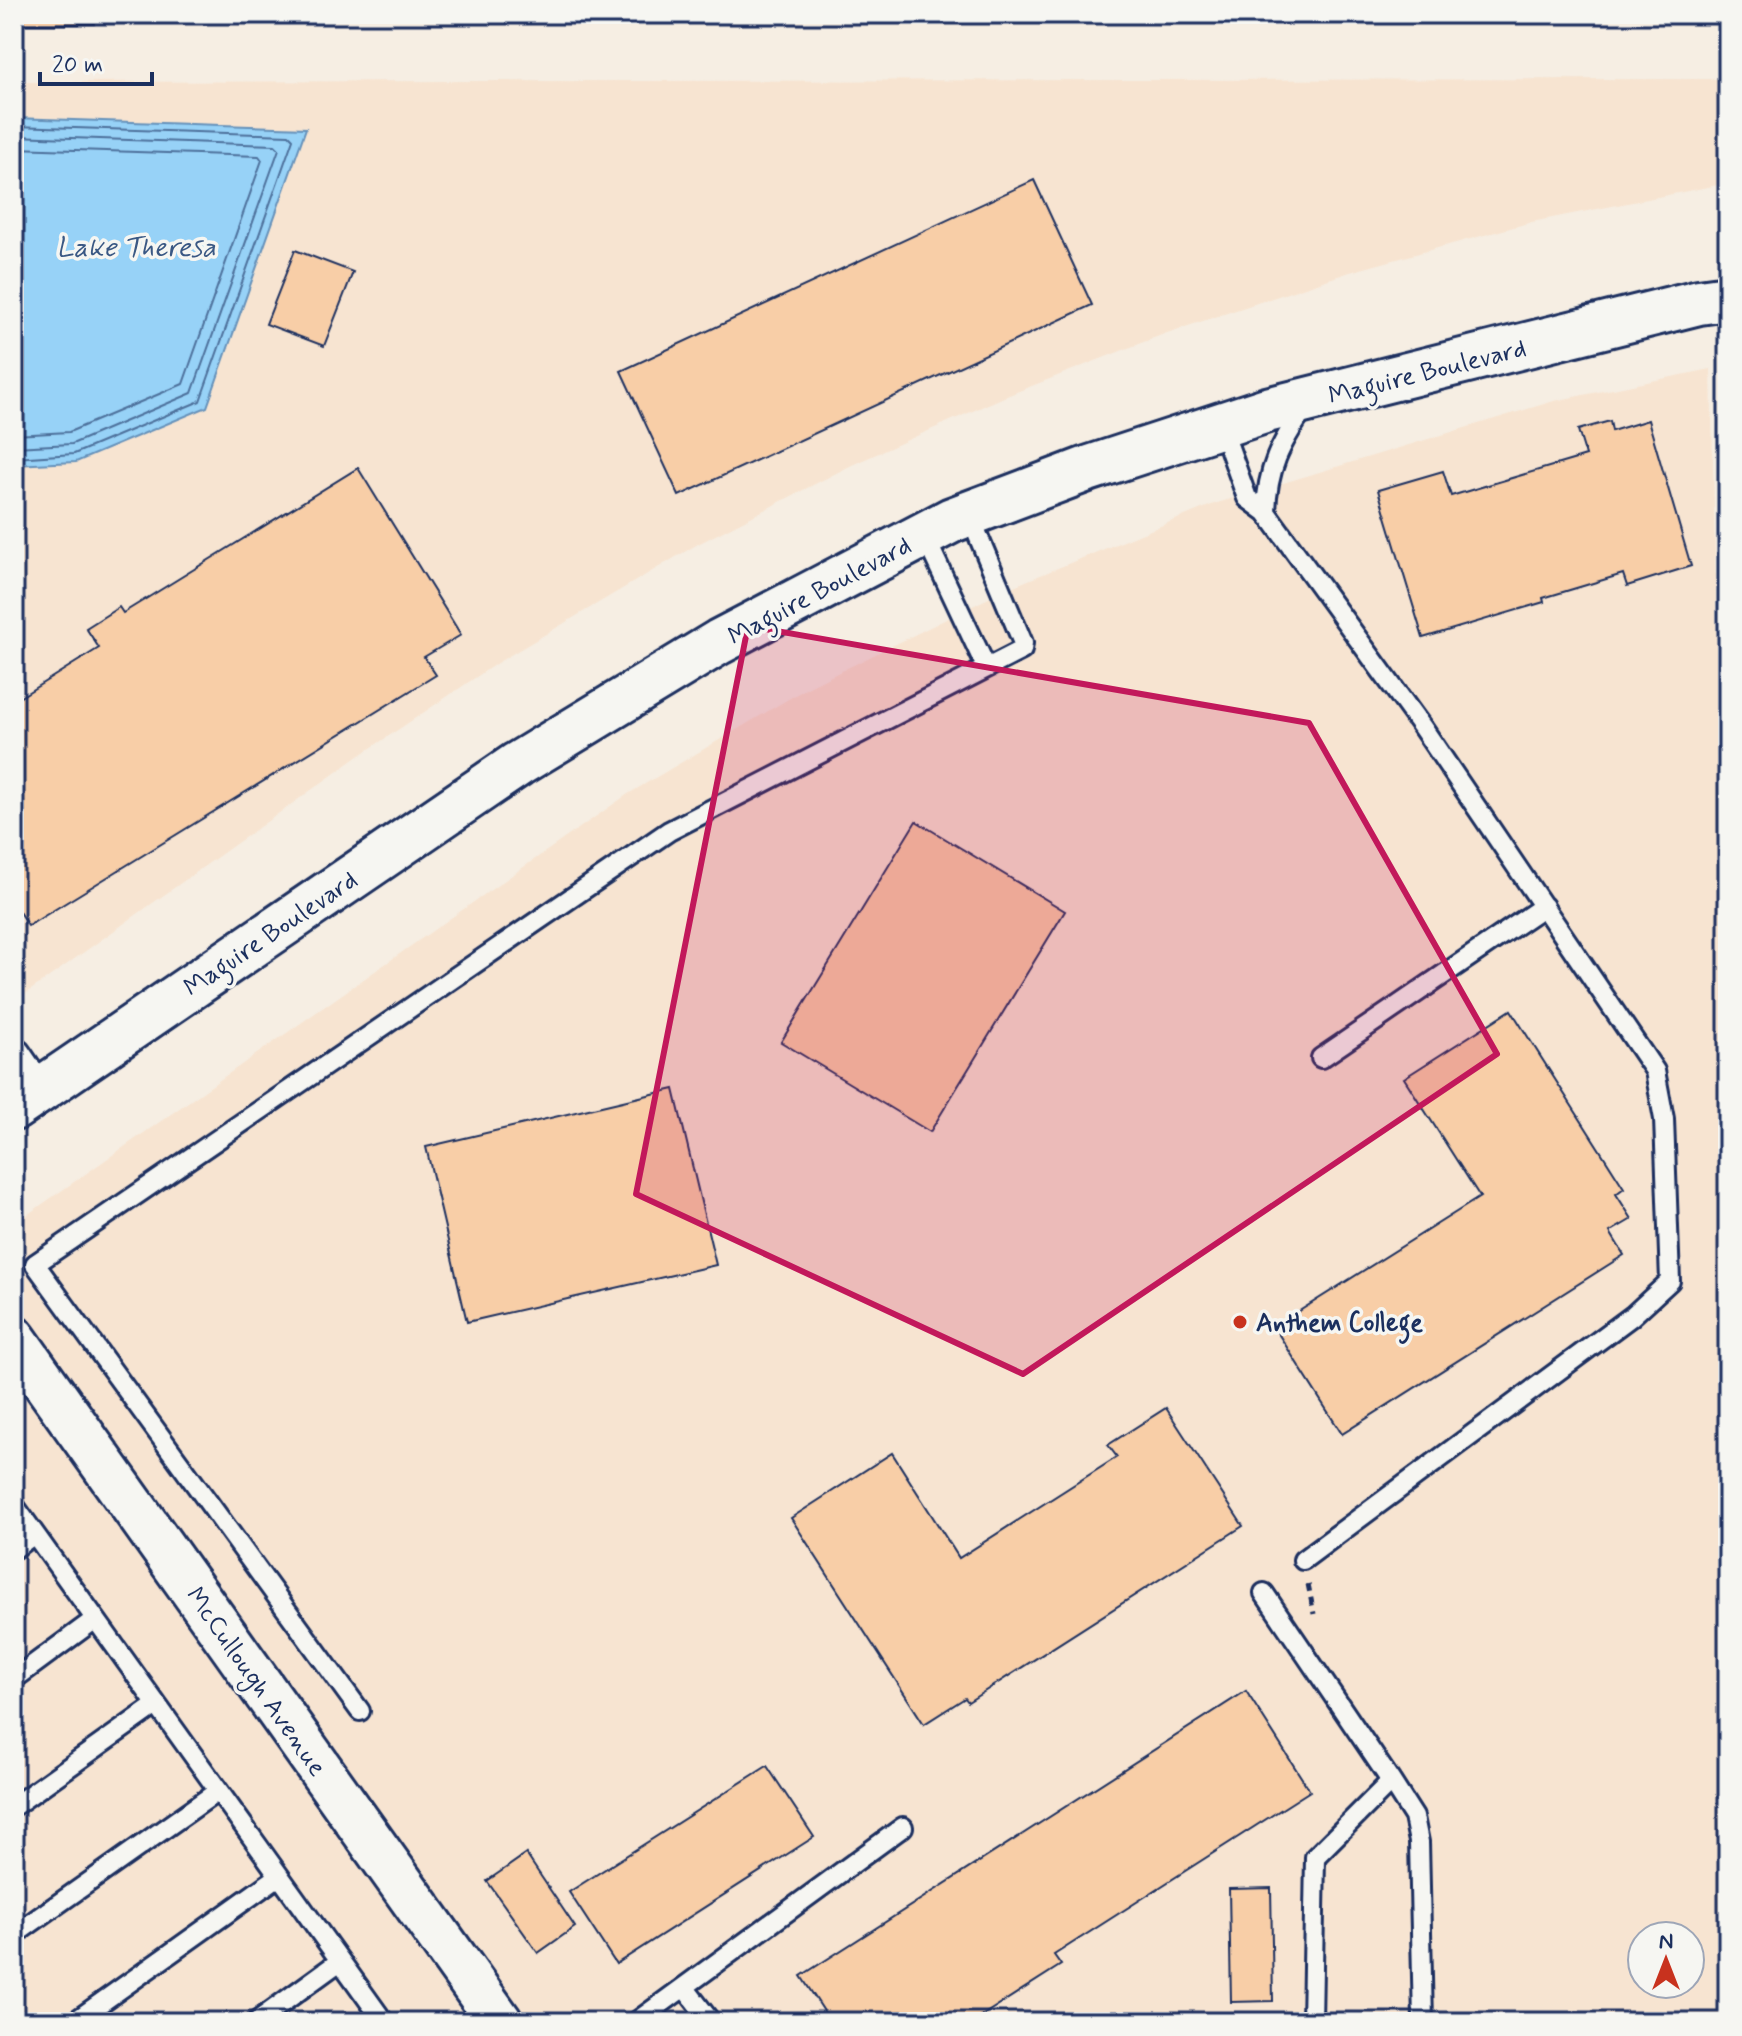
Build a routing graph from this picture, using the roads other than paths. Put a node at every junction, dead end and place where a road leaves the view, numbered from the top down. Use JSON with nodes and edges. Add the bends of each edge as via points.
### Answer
{"nodes":[{"id":1,"x":1728,"y":298,"type":"edge"},
{"id":2,"x":1311,"y":400,"type":"junction"},
{"id":3,"x":1221,"y":425,"type":"junction"},
{"id":4,"x":1266,"y":512,"type":"junction"},
{"id":5,"x":969,"y":514,"type":"junction"},
{"id":6,"x":924,"y":535,"type":"junction"},
{"id":7,"x":986,"y":667,"type":"junction"},
{"id":8,"x":1544,"y":906,"type":"junction"},
{"id":9,"x":1321,"y":1058,"type":"dead end"},
{"id":10,"x":22,"y":1085,"type":"edge"},
{"id":11,"x":14,"y":1339,"type":"edge"},
{"id":12,"x":14,"y":1505,"type":"edge"},
{"id":13,"x":34,"y":1534,"type":"junction"},
{"id":14,"x":14,"y":1549,"type":"edge"},
{"id":15,"x":1303,"y":1560,"type":"dead end"},
{"id":16,"x":1264,"y":1593,"type":"dead end"},
{"id":17,"x":94,"y":1620,"type":"junction"},
{"id":18,"x":14,"y":1679,"type":"edge"},
{"id":19,"x":156,"y":1705,"type":"junction"},
{"id":20,"x":360,"y":1711,"type":"dead end"},
{"id":21,"x":1391,"y":1781,"type":"junction"},
{"id":22,"x":218,"y":1791,"type":"junction"},
{"id":23,"x":14,"y":1806,"type":"edge"},
{"id":24,"x":903,"y":1827,"type":"dead end"},
{"id":25,"x":279,"y":1876,"type":"junction"},
{"id":26,"x":14,"y":1935,"type":"edge"},
{"id":27,"x":340,"y":1961,"type":"junction"},
{"id":28,"x":684,"y":1987,"type":"junction"},
{"id":29,"x":74,"y":2022,"type":"edge"},
{"id":30,"x":256,"y":2022,"type":"edge"},
{"id":31,"x":384,"y":2022,"type":"edge"},
{"id":32,"x":500,"y":2022,"type":"edge"},
{"id":33,"x":636,"y":2022,"type":"edge"},
{"id":34,"x":711,"y":2022,"type":"edge"},
{"id":35,"x":1312,"y":2022,"type":"edge"},
{"id":36,"x":1423,"y":2022,"type":"edge"}],
"edges":[{"from":1,"to":2,"type":"street","name":"Maguire Boulevard"},
{"from":2,"to":3,"type":"street","name":"Maguire Boulevard"},
{"from":2,"to":4,"type":"lane","via":[[1286,435],[1267,483]]},
{"from":3,"to":4,"type":"lane","via":[[1247,498]]},
{"from":3,"to":5,"type":"street","name":"Maguire Boulevard"},
{"from":4,"to":8,"type":"lane"},
{"from":5,"to":6,"type":"street","name":"Maguire Boulevard"},
{"from":5,"to":7,"type":"lane","via":[[1023,643],[1022,650]]},
{"from":6,"to":7,"type":"lane"},
{"from":6,"to":10,"type":"street","name":"Maguire Boulevard","via":[[719,642],[518,764]]},
{"from":7,"to":20,"type":"lane","via":[[669,831],[35,1264]]},
{"from":8,"to":9,"type":"lane"},
{"from":8,"to":15,"type":"lane","via":[[1655,1071],[1664,1119],[1670,1281],[1632,1316]]},
{"from":11,"to":32,"type":"street","name":"McCullough Avenue"},
{"from":12,"to":13,"type":"lane"},
{"from":13,"to":14,"type":"lane"},
{"from":13,"to":17,"type":"lane"},
{"from":16,"to":21,"type":"lane"},
{"from":17,"to":18,"type":"lane"},
{"from":17,"to":19,"type":"lane"},
{"from":19,"to":22,"type":"lane"},
{"from":19,"to":23,"type":"lane"},
{"from":21,"to":35,"type":"lane","via":[[1315,1857]]},
{"from":21,"to":36,"type":"lane","via":[[1414,1817],[1419,1842]]},
{"from":22,"to":25,"type":"lane"},
{"from":22,"to":26,"type":"lane"},
{"from":24,"to":28,"type":"lane"},
{"from":25,"to":27,"type":"lane"},
{"from":25,"to":29,"type":"lane"},
{"from":27,"to":30,"type":"lane"},
{"from":27,"to":31,"type":"lane"},
{"from":28,"to":33,"type":"lane"},
{"from":28,"to":34,"type":"lane"}]}
